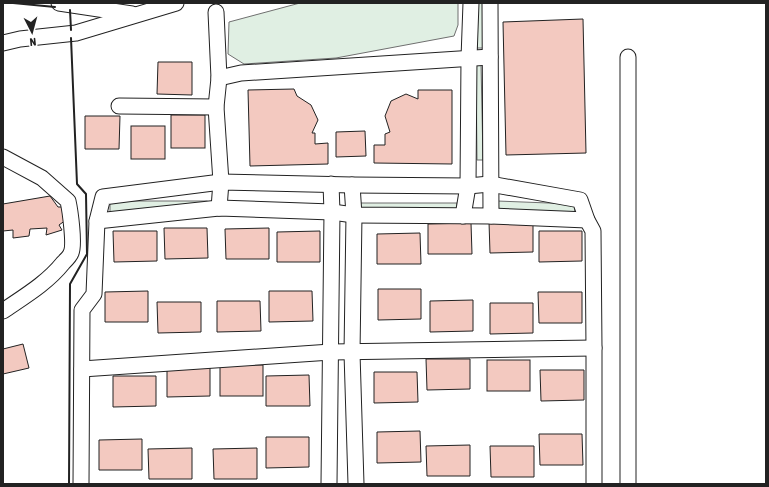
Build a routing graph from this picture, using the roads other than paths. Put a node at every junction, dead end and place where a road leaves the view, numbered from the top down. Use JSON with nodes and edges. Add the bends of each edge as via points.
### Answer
{"nodes":[{"id":1,"x":58,"y":3,"type":"edge"},
{"id":2,"x":176,"y":3,"type":"edge"},
{"id":3,"x":471,"y":3,"type":"edge"},
{"id":4,"x":490,"y":3,"type":"edge"},
{"id":5,"x":216,"y":12,"type":"dead end"},
{"id":6,"x":136,"y":15,"type":"junction"},
{"id":7,"x":3,"y":43,"type":"edge"},
{"id":8,"x":490,"y":57,"type":"junction"},
{"id":9,"x":628,"y":57,"type":"dead end"},
{"id":10,"x":469,"y":58,"type":"junction"},
{"id":11,"x":219,"y":78,"type":"junction"},
{"id":12,"x":119,"y":106,"type":"dead end"},
{"id":13,"x":216,"y":107,"type":"junction"},
{"id":14,"x":3,"y":157,"type":"edge"},
{"id":15,"x":222,"y":182,"type":"junction"},
{"id":16,"x":331,"y":184,"type":"junction"},
{"id":17,"x":490,"y":184,"type":"junction"},
{"id":18,"x":352,"y":185,"type":"junction"},
{"id":19,"x":468,"y":186,"type":"junction"},
{"id":20,"x":220,"y":208,"type":"junction"},
{"id":21,"x":332,"y":212,"type":"junction"},
{"id":22,"x":354,"y":215,"type":"junction"},
{"id":23,"x":463,"y":216,"type":"junction"},
{"id":24,"x":491,"y":216,"type":"junction"},
{"id":25,"x":586,"y":220,"type":"junction"},
{"id":26,"x":98,"y":221,"type":"junction"},
{"id":27,"x":3,"y":311,"type":"edge"},
{"id":28,"x":594,"y":348,"type":"junction"},
{"id":29,"x":331,"y":352,"type":"junction"},
{"id":30,"x":352,"y":353,"type":"junction"},
{"id":31,"x":82,"y":369,"type":"junction"},
{"id":32,"x":81,"y":484,"type":"edge"},
{"id":33,"x":329,"y":484,"type":"edge"},
{"id":34,"x":356,"y":484,"type":"edge"},
{"id":35,"x":594,"y":484,"type":"edge"},
{"id":36,"x":628,"y":484,"type":"edge"}],
"edges":[{"from":1,"to":6,"type":"street"},
{"from":2,"to":6,"type":"street"},
{"from":3,"to":10,"type":"street"},
{"from":4,"to":8,"type":"street"},
{"from":5,"to":11,"type":"street"},
{"from":6,"to":7,"type":"street","via":[[76,33]]},
{"from":8,"to":10,"type":"street"},
{"from":8,"to":17,"type":"street"},
{"from":9,"to":36,"type":"street"},
{"from":10,"to":11,"type":"street","via":[[241,73]]},
{"from":10,"to":19,"type":"street"},
{"from":11,"to":13,"type":"street"},
{"from":12,"to":13,"type":"street"},
{"from":13,"to":15,"type":"street"},
{"from":14,"to":27,"type":"street","via":[[42,178],[68,201],[72,252],[39,286]]},
{"from":15,"to":16,"type":"street"},
{"from":15,"to":20,"type":"street"},
{"from":15,"to":26,"type":"street","via":[[103,197]]},
{"from":16,"to":18,"type":"street"},
{"from":16,"to":21,"type":"street"},
{"from":17,"to":19,"type":"street"},
{"from":17,"to":24,"type":"street"},
{"from":17,"to":25,"type":"street","via":[[580,200]]},
{"from":18,"to":19,"type":"street"},
{"from":18,"to":22,"type":"street"},
{"from":19,"to":23,"type":"street"},
{"from":20,"to":21,"type":"street"},
{"from":20,"to":26,"type":"street"},
{"from":21,"to":22,"type":"street"},
{"from":21,"to":29,"type":"street"},
{"from":22,"to":23,"type":"street"},
{"from":22,"to":30,"type":"street"},
{"from":23,"to":24,"type":"street"},
{"from":24,"to":25,"type":"street"},
{"from":25,"to":28,"type":"street","via":[[593,231]]},
{"from":26,"to":31,"type":"street","via":[[94,294],[82,310]]},
{"from":28,"to":30,"type":"street"},
{"from":28,"to":35,"type":"street"},
{"from":29,"to":30,"type":"street"},
{"from":29,"to":31,"type":"street"},
{"from":29,"to":33,"type":"street"},
{"from":30,"to":34,"type":"street"},
{"from":31,"to":32,"type":"street"}]}
